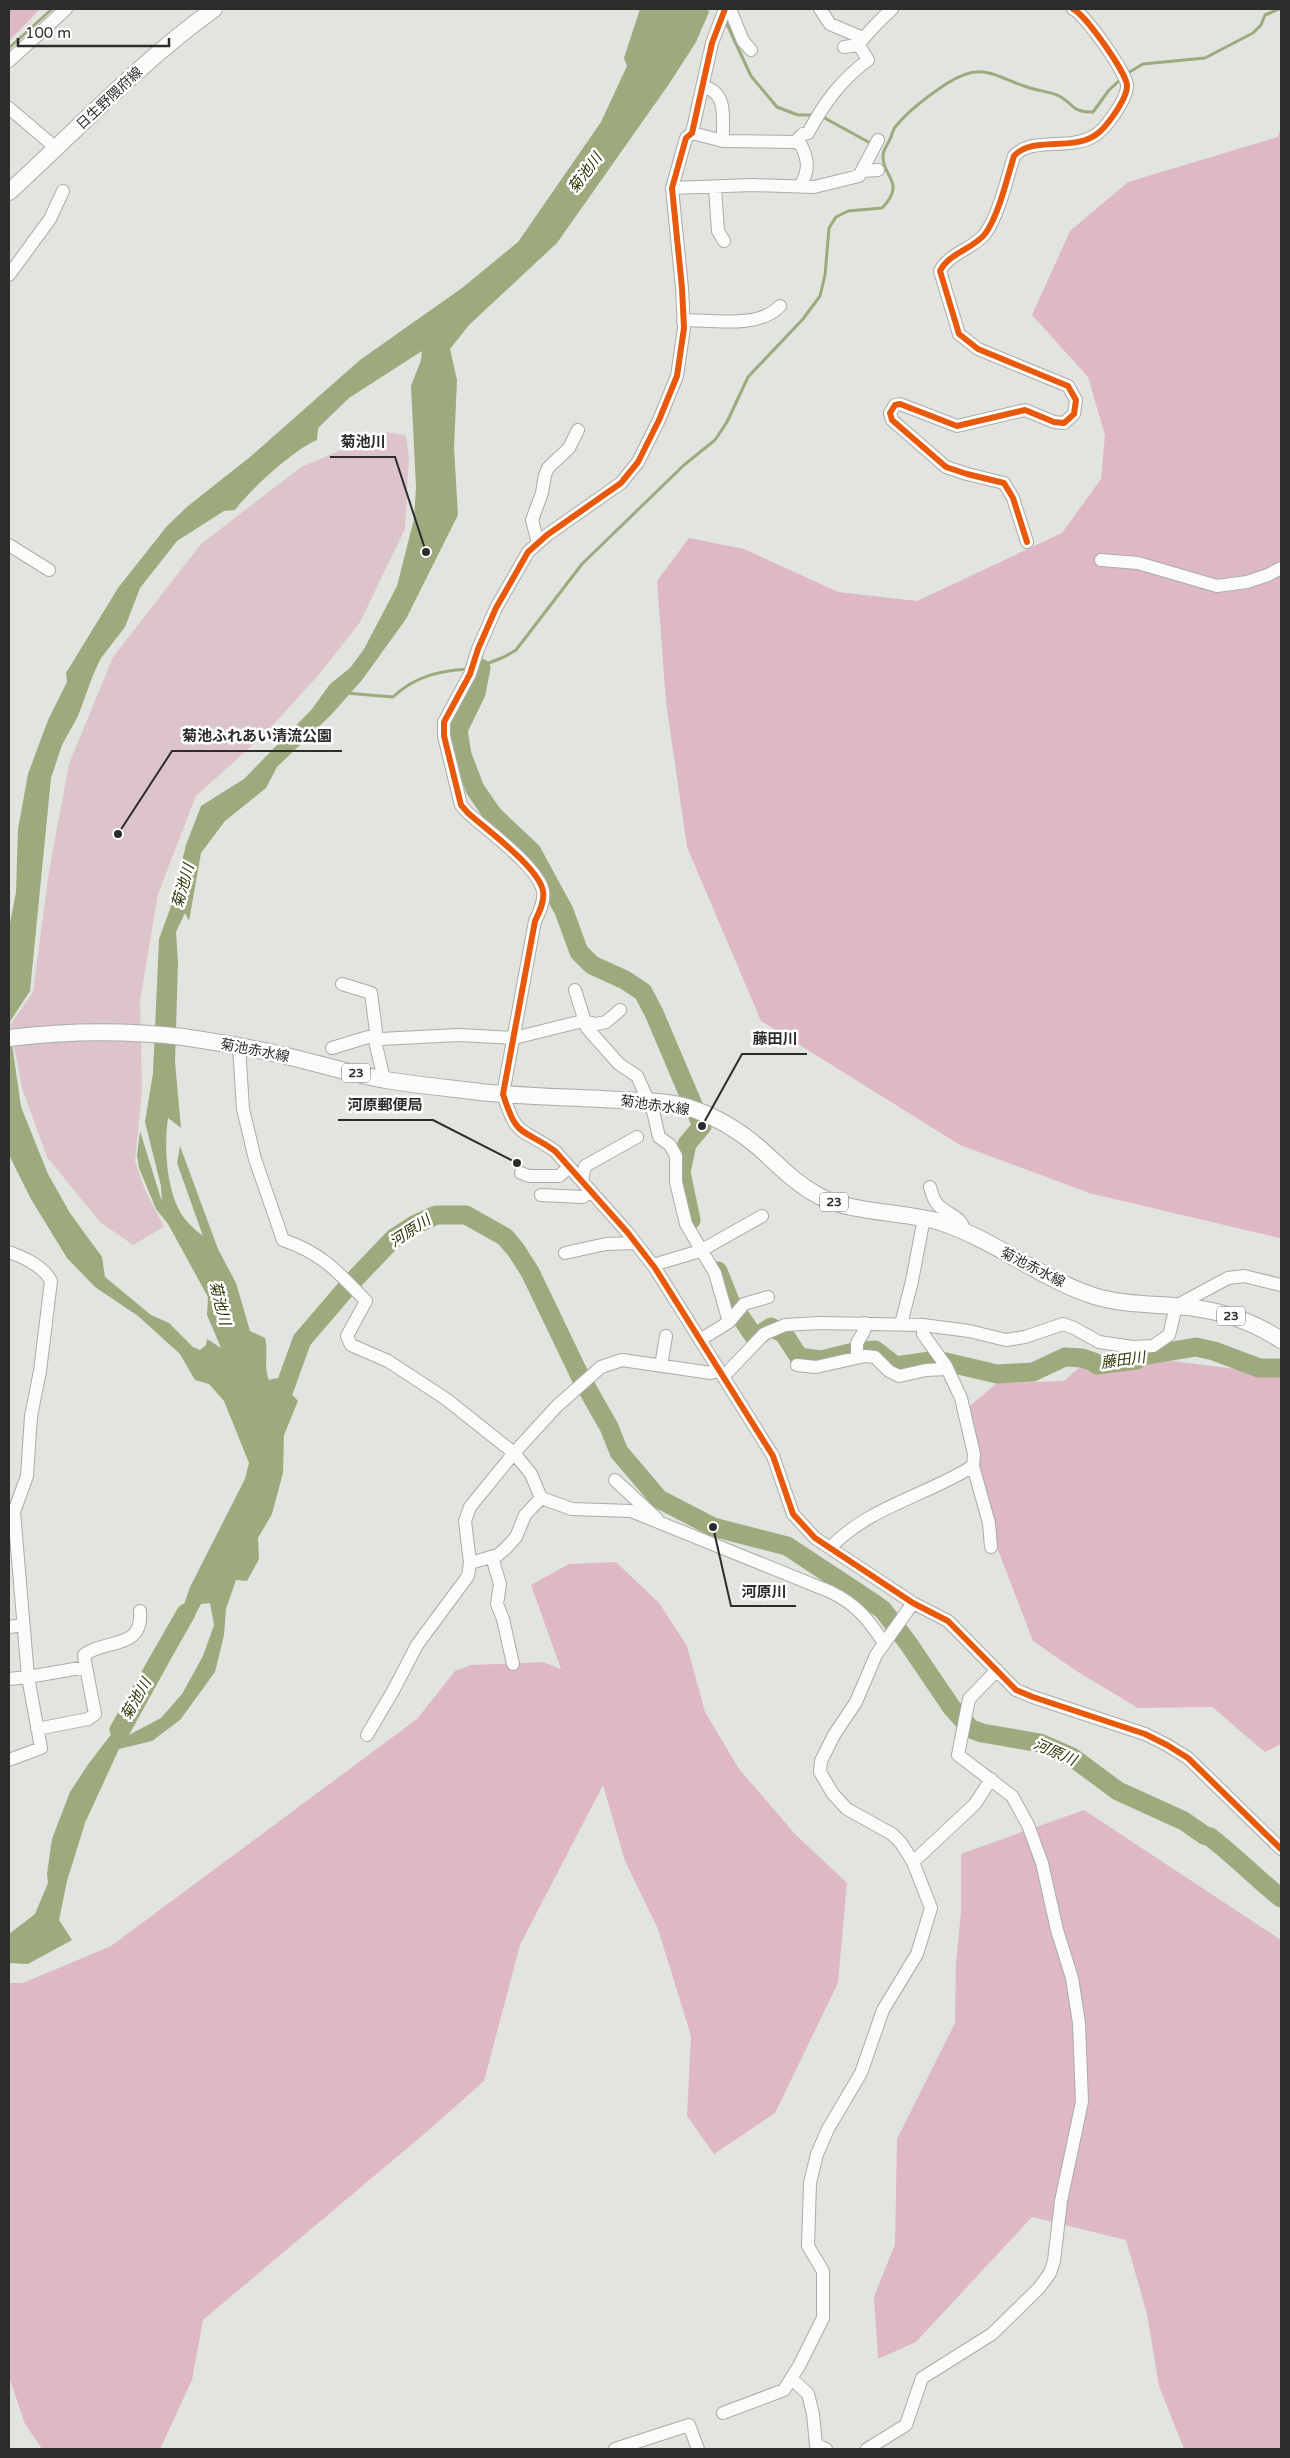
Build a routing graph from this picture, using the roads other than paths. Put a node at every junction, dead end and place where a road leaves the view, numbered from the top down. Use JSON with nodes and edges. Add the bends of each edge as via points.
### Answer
{"nodes":[{"id":1,"x":66,"y":9,"type":"edge"},
{"id":2,"x":214,"y":9,"type":"edge"},
{"id":3,"x":725,"y":9,"type":"edge"},
{"id":4,"x":730,"y":9,"type":"edge"},
{"id":5,"x":820,"y":9,"type":"edge"},
{"id":6,"x":892,"y":9,"type":"edge"},
{"id":7,"x":1073,"y":9,"type":"edge"},
{"id":8,"x":861,"y":41,"type":"junction"},
{"id":9,"x":844,"y":47,"type":"dead end"},
{"id":10,"x":751,"y":50,"type":"dead end"},
{"id":11,"x":9,"y":61,"type":"edge"},
{"id":12,"x":703,"y":86,"type":"junction"},
{"id":13,"x":9,"y":108,"type":"edge"},
{"id":14,"x":692,"y":133,"type":"junction"},
{"id":15,"x":878,"y":140,"type":"dead end"},
{"id":16,"x":723,"y":141,"type":"junction"},
{"id":17,"x":795,"y":142,"type":"junction"},
{"id":18,"x":56,"y":148,"type":"junction"},
{"id":19,"x":878,"y":170,"type":"dead end"},
{"id":20,"x":863,"y":171,"type":"junction"},
{"id":21,"x":800,"y":186,"type":"junction"},
{"id":22,"x":672,"y":188,"type":"junction"},
{"id":23,"x":716,"y":188,"type":"junction"},
{"id":24,"x":9,"y":192,"type":"edge"},
{"id":25,"x":63,"y":192,"type":"dead end"},
{"id":26,"x":724,"y":241,"type":"dead end"},
{"id":27,"x":9,"y":275,"type":"edge"},
{"id":28,"x":780,"y":306,"type":"dead end"},
{"id":29,"x":684,"y":320,"type":"junction"},
{"id":30,"x":578,"y":430,"type":"dead end"},
{"id":31,"x":1027,"y":542,"type":"dead end"},
{"id":32,"x":538,"y":543,"type":"junction"},
{"id":33,"x":9,"y":545,"type":"edge"},
{"id":34,"x":1101,"y":560,"type":"dead end"},
{"id":35,"x":1281,"y":568,"type":"edge"},
{"id":36,"x":49,"y":570,"type":"dead end"},
{"id":37,"x":342,"y":984,"type":"dead end"},
{"id":38,"x":575,"y":990,"type":"dead end"},
{"id":39,"x":620,"y":1010,"type":"dead end"},
{"id":40,"x":584,"y":1022,"type":"junction"},
{"id":41,"x":374,"y":1037,"type":"junction"},
{"id":42,"x":9,"y":1038,"type":"edge"},
{"id":43,"x":514,"y":1038,"type":"junction"},
{"id":44,"x":239,"y":1046,"type":"junction"},
{"id":45,"x":332,"y":1048,"type":"dead end"},
{"id":46,"x":384,"y":1079,"type":"junction"},
{"id":47,"x":503,"y":1094,"type":"junction"},
{"id":48,"x":649,"y":1101,"type":"junction"},
{"id":49,"x":638,"y":1138,"type":"dead end"},
{"id":50,"x":569,"y":1167,"type":"junction"},
{"id":51,"x":521,"y":1174,"type":"dead end"},
{"id":52,"x":582,"y":1181,"type":"junction"},
{"id":53,"x":930,"y":1187,"type":"dead end"},
{"id":54,"x":590,"y":1191,"type":"junction"},
{"id":55,"x":541,"y":1195,"type":"dead end"},
{"id":56,"x":762,"y":1216,"type":"dead end"},
{"id":57,"x":924,"y":1218,"type":"junction"},
{"id":58,"x":964,"y":1232,"type":"junction"},
{"id":59,"x":636,"y":1243,"type":"junction"},
{"id":60,"x":700,"y":1251,"type":"junction"},
{"id":61,"x":9,"y":1252,"type":"edge"},
{"id":62,"x":565,"y":1253,"type":"dead end"},
{"id":63,"x":653,"y":1265,"type":"junction"},
{"id":64,"x":1281,"y":1285,"type":"edge"},
{"id":65,"x":768,"y":1297,"type":"dead end"},
{"id":66,"x":1176,"y":1306,"type":"junction"},
{"id":67,"x":729,"y":1322,"type":"junction"},
{"id":68,"x":864,"y":1323,"type":"junction"},
{"id":69,"x":901,"y":1324,"type":"junction"},
{"id":70,"x":923,"y":1325,"type":"junction"},
{"id":71,"x":666,"y":1336,"type":"dead end"},
{"id":72,"x":700,"y":1340,"type":"junction"},
{"id":73,"x":1281,"y":1340,"type":"edge"},
{"id":74,"x":857,"y":1357,"type":"junction"},
{"id":75,"x":797,"y":1365,"type":"dead end"},
{"id":76,"x":661,"y":1366,"type":"junction"},
{"id":77,"x":947,"y":1369,"type":"junction"},
{"id":78,"x":721,"y":1374,"type":"junction"},
{"id":79,"x":514,"y":1453,"type":"junction"},
{"id":80,"x":973,"y":1466,"type":"junction"},
{"id":81,"x":615,"y":1480,"type":"dead end"},
{"id":82,"x":541,"y":1498,"type":"junction"},
{"id":83,"x":659,"y":1523,"type":"junction"},
{"id":84,"x":991,"y":1547,"type":"dead end"},
{"id":85,"x":830,"y":1548,"type":"junction"},
{"id":86,"x":492,"y":1556,"type":"junction"},
{"id":87,"x":470,"y":1563,"type":"junction"},
{"id":88,"x":14,"y":1581,"type":"edge"},
{"id":89,"x":913,"y":1604,"type":"junction"},
{"id":90,"x":140,"y":1610,"type":"dead end"},
{"id":91,"x":23,"y":1625,"type":"junction"},
{"id":92,"x":9,"y":1627,"type":"edge"},
{"id":93,"x":884,"y":1643,"type":"junction"},
{"id":94,"x":513,"y":1664,"type":"dead end"},
{"id":95,"x":86,"y":1668,"type":"junction"},
{"id":96,"x":997,"y":1670,"type":"junction"},
{"id":97,"x":28,"y":1676,"type":"junction"},
{"id":98,"x":9,"y":1679,"type":"edge"},
{"id":99,"x":37,"y":1729,"type":"junction"},
{"id":100,"x":367,"y":1735,"type":"dead end"},
{"id":101,"x":9,"y":1760,"type":"edge"},
{"id":102,"x":990,"y":1779,"type":"junction"},
{"id":103,"x":1281,"y":1849,"type":"edge"},
{"id":104,"x":913,"y":1862,"type":"junction"},
{"id":105,"x":792,"y":2379,"type":"junction"},
{"id":106,"x":723,"y":2413,"type":"dead end"},
{"id":107,"x":615,"y":2449,"type":"edge"},
{"id":108,"x":698,"y":2449,"type":"edge"},
{"id":109,"x":826,"y":2449,"type":"edge"},
{"id":110,"x":867,"y":2449,"type":"edge"}],
"edges":[{"from":1,"to":11,"type":"street"},
{"from":2,"to":18,"type":"main road","name":"日生野隈府線","via":[[177,36]]},
{"from":3,"to":12,"type":"street","via":[[712,43]]},
{"from":4,"to":10,"type":"street","via":[[743,41]]},
{"from":5,"to":8,"type":"street","via":[[830,24]]},
{"from":6,"to":8,"type":"street"},
{"from":7,"to":31,"type":"street","via":[[1097,31],[1127,80],[1125,96],[1095,136],[1063,146],[1034,146],[1019,150],[985,234],[947,262],[940,271],[959,334],[978,349],[1068,386],[1076,400],[1074,414],[1064,422],[1054,422],[1025,410],[957,426],[900,404],[895,405],[890,413],[892,420],[946,467],[1004,483],[1013,498]]},
{"from":8,"to":9,"type":"street"},
{"from":8,"to":17,"type":"street","via":[[871,63],[848,76],[837,87],[808,133]]},
{"from":12,"to":14,"type":"street"},
{"from":12,"to":16,"type":"street","via":[[713,90],[722,100]]},
{"from":13,"to":18,"type":"street"},
{"from":14,"to":16,"type":"street"},
{"from":14,"to":22,"type":"street","via":[[686,138]]},
{"from":15,"to":20,"type":"street"},
{"from":16,"to":17,"type":"street"},
{"from":17,"to":21,"type":"street","via":[[801,146],[808,163],[808,171]]},
{"from":18,"to":24,"type":"main road","name":"日生野隈府線"},
{"from":19,"to":20,"type":"street"},
{"from":20,"to":21,"type":"street","via":[[859,176],[835,183]]},
{"from":21,"to":23,"type":"street"},
{"from":22,"to":23,"type":"street"},
{"from":22,"to":29,"type":"street"},
{"from":23,"to":26,"type":"street","via":[[718,230]]},
{"from":25,"to":27,"type":"street","via":[[50,219]]},
{"from":28,"to":29,"type":"street","via":[[764,318],[750,322]]},
{"from":29,"to":32,"type":"street","via":[[677,376],[638,462],[621,483]]},
{"from":30,"to":32,"type":"street","via":[[569,448],[545,475],[532,520]]},
{"from":32,"to":43,"type":"street","via":[[528,552],[496,608],[470,674],[444,722],[444,736],[461,804],[531,869],[540,880],[544,893],[535,921]]},
{"from":33,"to":36,"type":"street"},
{"from":34,"to":35,"type":"street","via":[[1138,563],[1217,586],[1247,582]]},
{"from":37,"to":41,"type":"street","via":[[372,992]]},
{"from":38,"to":40,"type":"street"},
{"from":39,"to":40,"type":"street","via":[[606,1022]]},
{"from":40,"to":43,"type":"street"},
{"from":40,"to":48,"type":"street","via":[[619,1064],[637,1076]]},
{"from":41,"to":43,"type":"street","via":[[459,1035]]},
{"from":41,"to":45,"type":"street"},
{"from":41,"to":46,"type":"street"},
{"from":42,"to":44,"type":"main road","name":"菊池赤水線","number":"23","via":[[100,1031]]},
{"from":43,"to":47,"type":"street"},
{"from":44,"to":46,"type":"main road","name":"菊池赤水線","number":"23"},
{"from":44,"to":79,"type":"street","via":[[245,1117],[254,1159],[283,1240],[304,1248],[331,1265],[366,1301],[347,1336],[351,1345],[388,1361],[446,1399]]},
{"from":46,"to":47,"type":"main road","name":"菊池赤水線","number":"23"},
{"from":47,"to":48,"type":"main road","name":"菊池赤水線","number":"23"},
{"from":47,"to":50,"type":"street","via":[[516,1127],[555,1151]]},
{"from":48,"to":57,"type":"main road","name":"菊池赤水線","number":"23","via":[[680,1105],[713,1117],[756,1145],[785,1174],[825,1199]]},
{"from":48,"to":60,"type":"street","via":[[660,1137],[676,1156],[676,1182],[686,1224]]},
{"from":49,"to":52,"type":"street","via":[[585,1166]]},
{"from":50,"to":51,"type":"street","via":[[559,1176]]},
{"from":50,"to":52,"type":"street"},
{"from":52,"to":54,"type":"street"},
{"from":53,"to":58,"type":"street","via":[[939,1206],[954,1214],[962,1223]]},
{"from":54,"to":55,"type":"street","via":[[583,1197]]},
{"from":54,"to":59,"type":"street"},
{"from":56,"to":60,"type":"street"},
{"from":57,"to":58,"type":"main road","name":"菊池赤水線","number":"23"},
{"from":57,"to":69,"type":"street"},
{"from":58,"to":66,"type":"main road","name":"菊池赤水線","number":"23","via":[[1094,1296],[1143,1305]]},
{"from":59,"to":62,"type":"street","via":[[606,1244]]},
{"from":59,"to":63,"type":"street"},
{"from":60,"to":63,"type":"street"},
{"from":60,"to":67,"type":"street","via":[[715,1273]]},
{"from":61,"to":88,"type":"street","via":[[24,1257],[47,1274],[51,1281],[31,1416],[27,1476],[14,1512]]},
{"from":63,"to":72,"type":"street"},
{"from":64,"to":66,"type":"street","via":[[1244,1276],[1228,1278]]},
{"from":65,"to":67,"type":"street","via":[[744,1304]]},
{"from":66,"to":70,"type":"street","via":[[1169,1336],[1153,1346],[1133,1347],[1100,1342],[1063,1324],[1006,1340]]},
{"from":66,"to":73,"type":"main road","name":"菊池赤水線","number":"23","via":[[1212,1310],[1242,1319]]},
{"from":67,"to":72,"type":"street"},
{"from":68,"to":69,"type":"street"},
{"from":68,"to":74,"type":"street","via":[[864,1331],[857,1343]]},
{"from":68,"to":78,"type":"street","via":[[785,1326],[764,1334]]},
{"from":69,"to":70,"type":"street"},
{"from":70,"to":77,"type":"street","via":[[923,1334]]},
{"from":71,"to":76,"type":"street"},
{"from":72,"to":78,"type":"street"},
{"from":74,"to":75,"type":"street","via":[[816,1367]]},
{"from":74,"to":77,"type":"street","via":[[875,1357],[899,1376]]},
{"from":76,"to":78,"type":"street"},
{"from":76,"to":79,"type":"street","via":[[622,1360],[601,1367],[557,1406]]},
{"from":77,"to":80,"type":"street","via":[[961,1398],[974,1454]]},
{"from":78,"to":85,"type":"street","via":[[773,1456],[793,1514],[814,1538]]},
{"from":79,"to":82,"type":"street","via":[[531,1474]]},
{"from":79,"to":87,"type":"street","via":[[470,1507],[465,1521]]},
{"from":80,"to":84,"type":"street","via":[[989,1523]]},
{"from":80,"to":85,"type":"street","via":[[877,1514],[838,1539]]},
{"from":81,"to":83,"type":"street"},
{"from":82,"to":83,"type":"street","via":[[572,1509],[631,1511]]},
{"from":82,"to":86,"type":"street","via":[[525,1514],[516,1536],[498,1555]]},
{"from":83,"to":93,"type":"street","via":[[851,1602],[871,1622]]},
{"from":85,"to":89,"type":"street"},
{"from":86,"to":87,"type":"street"},
{"from":86,"to":94,"type":"street","via":[[500,1584],[497,1604],[504,1619]]},
{"from":87,"to":100,"type":"street","via":[[468,1576],[417,1644]]},
{"from":88,"to":91,"type":"street"},
{"from":89,"to":93,"type":"street"},
{"from":89,"to":96,"type":"street","via":[[948,1622]]},
{"from":90,"to":95,"type":"street","via":[[141,1620],[134,1633],[124,1643],[92,1648],[84,1655]]},
{"from":91,"to":92,"type":"street"},
{"from":91,"to":97,"type":"street"},
{"from":93,"to":104,"type":"street","via":[[856,1702],[825,1752],[820,1772],[847,1809],[892,1834]]},
{"from":95,"to":97,"type":"street"},
{"from":95,"to":99,"type":"street","via":[[95,1714],[88,1719]]},
{"from":96,"to":102,"type":"street","via":[[969,1699],[958,1756]]},
{"from":96,"to":103,"type":"street","via":[[1024,1694],[1146,1734],[1188,1758]]},
{"from":97,"to":98,"type":"street"},
{"from":97,"to":99,"type":"street"},
{"from":99,"to":101,"type":"street","via":[[41,1748]]},
{"from":102,"to":104,"type":"street","via":[[974,1804]]},
{"from":102,"to":110,"type":"street","via":[[1012,1796],[1028,1825],[1042,1863],[1072,1978],[1079,2023],[1082,2102],[1061,2201],[1054,2261],[1039,2288],[992,2334],[922,2378],[906,2425]]},
{"from":104,"to":105,"type":"street","via":[[931,1908],[917,1954],[883,2010],[861,2074],[817,2154],[810,2183],[808,2246],[823,2271],[822,2318]]},
{"from":105,"to":106,"type":"street","via":[[784,2390]]},
{"from":105,"to":109,"type":"street","via":[[808,2394],[816,2445]]},
{"from":107,"to":108,"type":"street","via":[[689,2425]]}]}
